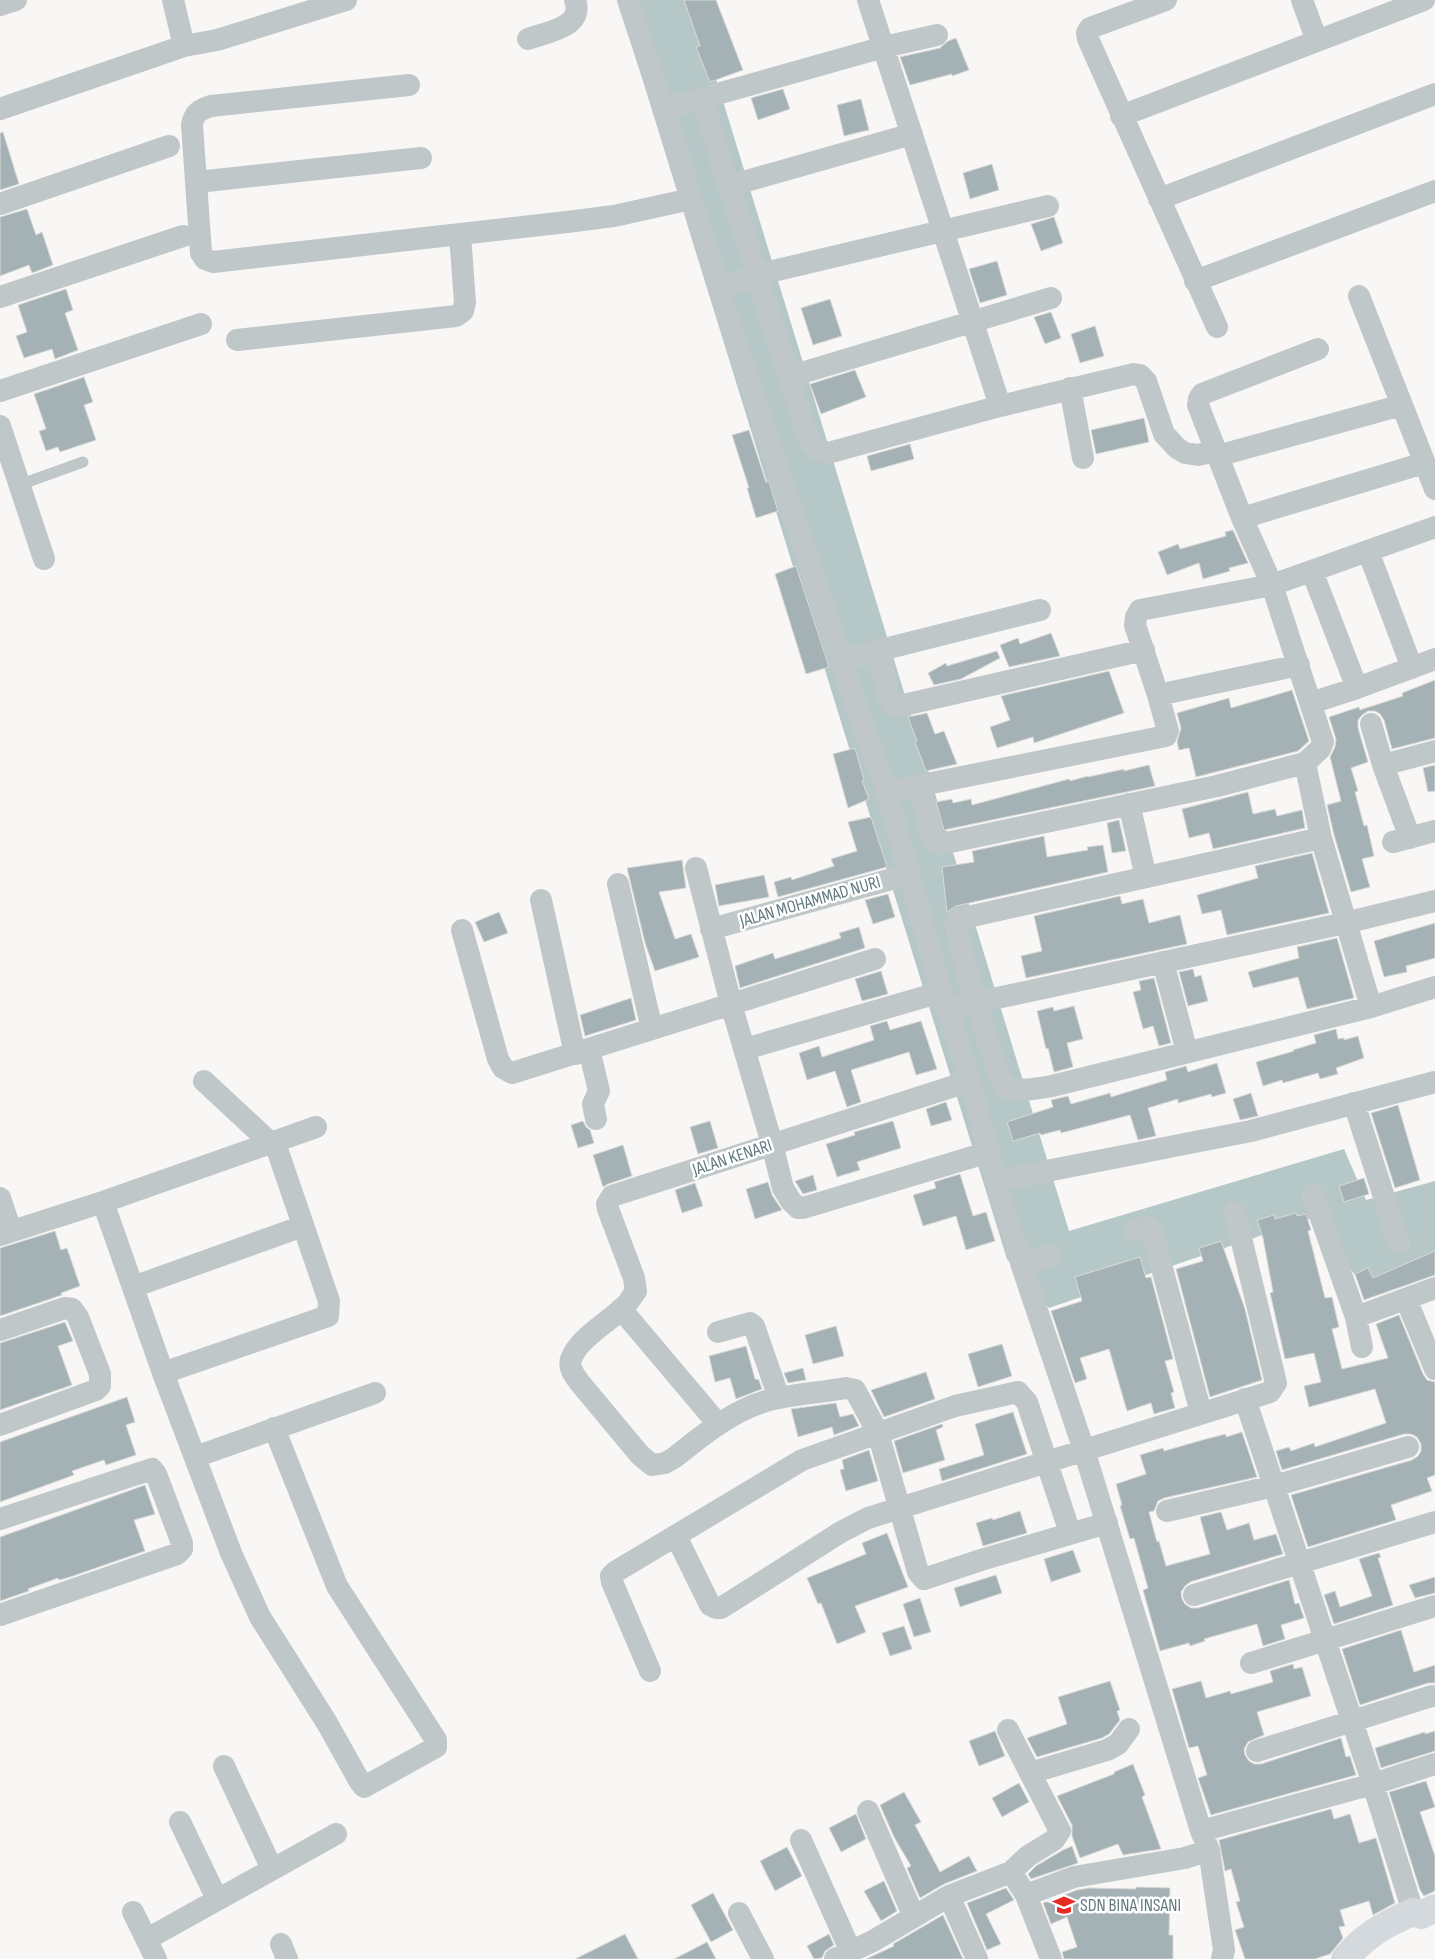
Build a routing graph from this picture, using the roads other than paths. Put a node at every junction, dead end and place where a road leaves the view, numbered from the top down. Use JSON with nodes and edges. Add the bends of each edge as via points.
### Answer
{"nodes":[{"id":1,"x":16,"y":0,"type":"edge"},
{"id":2,"x":173,"y":0,"type":"edge"},
{"id":3,"x":346,"y":0,"type":"edge"},
{"id":4,"x":575,"y":0,"type":"edge"},
{"id":5,"x":628,"y":0,"type":"edge"},
{"id":6,"x":868,"y":0,"type":"edge"},
{"id":7,"x":1166,"y":0,"type":"edge"},
{"id":8,"x":1302,"y":0,"type":"edge"},
{"id":9,"x":1424,"y":0,"type":"edge"},
{"id":10,"x":0,"y":5,"type":"edge"},
{"id":11,"x":937,"y":36,"type":"dead end"},
{"id":12,"x":528,"y":39,"type":"dead end"},
{"id":13,"x":1317,"y":41,"type":"junction"},
{"id":14,"x":184,"y":46,"type":"junction"},
{"id":15,"x":884,"y":48,"type":"junction"},
{"id":16,"x":409,"y":85,"type":"dead end"},
{"id":17,"x":1435,"y":94,"type":"edge"},
{"id":18,"x":699,"y":100,"type":"junction"},
{"id":19,"x":667,"y":108,"type":"junction"},
{"id":20,"x":0,"y":109,"type":"edge"},
{"id":21,"x":1121,"y":116,"type":"junction"},
{"id":22,"x":912,"y":134,"type":"junction"},
{"id":23,"x":170,"y":146,"type":"dead end"},
{"id":24,"x":421,"y":158,"type":"dead end"},
{"id":25,"x":197,"y":182,"type":"junction"},
{"id":26,"x":729,"y":186,"type":"junction"},
{"id":27,"x":1435,"y":191,"type":"edge"},
{"id":28,"x":691,"y":199,"type":"junction"},
{"id":29,"x":1159,"y":199,"type":"junction"},
{"id":30,"x":0,"y":204,"type":"edge"},
{"id":31,"x":1048,"y":206,"type":"dead end"},
{"id":32,"x":944,"y":232,"type":"junction"},
{"id":33,"x":460,"y":235,"type":"junction"},
{"id":34,"x":183,"y":236,"type":"dead end"},
{"id":35,"x":740,"y":281,"type":"junction"},
{"id":36,"x":1195,"y":281,"type":"junction"},
{"id":37,"x":1359,"y":296,"type":"dead end"},
{"id":38,"x":0,"y":297,"type":"edge"},
{"id":39,"x":1051,"y":298,"type":"dead end"},
{"id":40,"x":973,"y":322,"type":"junction"},
{"id":41,"x":202,"y":324,"type":"dead end"},
{"id":42,"x":1217,"y":327,"type":"dead end"},
{"id":43,"x":237,"y":340,"type":"dead end"},
{"id":44,"x":1318,"y":349,"type":"dead end"},
{"id":45,"x":788,"y":377,"type":"junction"},
{"id":46,"x":1070,"y":388,"type":"junction"},
{"id":47,"x":0,"y":391,"type":"edge"},
{"id":48,"x":1402,"y":404,"type":"junction"},
{"id":49,"x":1000,"y":406,"type":"junction"},
{"id":50,"x":0,"y":426,"type":"edge"},
{"id":51,"x":1217,"y":454,"type":"junction"},
{"id":52,"x":1083,"y":458,"type":"dead end"},
{"id":53,"x":83,"y":462,"type":"dead end"},
{"id":54,"x":1424,"y":463,"type":"junction"},
{"id":55,"x":19,"y":485,"type":"junction"},
{"id":56,"x":1435,"y":490,"type":"edge"},
{"id":57,"x":1242,"y":518,"type":"junction"},
{"id":58,"x":1435,"y":528,"type":"edge"},
{"id":59,"x":1368,"y":551,"type":"junction"},
{"id":60,"x":44,"y":559,"type":"dead end"},
{"id":61,"x":1312,"y":571,"type":"junction"},
{"id":62,"x":1272,"y":585,"type":"junction"},
{"id":63,"x":1040,"y":610,"type":"dead end"},
{"id":64,"x":1144,"y":650,"type":"junction"},
{"id":65,"x":860,"y":656,"type":"junction"},
{"id":66,"x":1435,"y":659,"type":"edge"},
{"id":67,"x":1299,"y":665,"type":"junction"},
{"id":68,"x":1412,"y":668,"type":"junction"},
{"id":69,"x":1357,"y":688,"type":"junction"},
{"id":70,"x":1158,"y":696,"type":"junction"},
{"id":71,"x":1311,"y":703,"type":"junction"},
{"id":72,"x":1372,"y":724,"type":"dead end"},
{"id":73,"x":1435,"y":751,"type":"edge"},
{"id":74,"x":1305,"y":763,"type":"junction"},
{"id":75,"x":1384,"y":765,"type":"junction"},
{"id":76,"x":902,"y":788,"type":"junction"},
{"id":77,"x":1129,"y":804,"type":"junction"},
{"id":78,"x":1435,"y":831,"type":"edge"},
{"id":79,"x":1321,"y":838,"type":"junction"},
{"id":80,"x":696,"y":868,"type":"dead end"},
{"id":81,"x":910,"y":874,"type":"junction"},
{"id":82,"x":1146,"y":877,"type":"junction"},
{"id":83,"x":618,"y":884,"type":"dead end"},
{"id":84,"x":541,"y":900,"type":"dead end"},
{"id":85,"x":1435,"y":900,"type":"edge"},
{"id":86,"x":1345,"y":923,"type":"junction"},
{"id":87,"x":711,"y":929,"type":"junction"},
{"id":88,"x":462,"y":930,"type":"dead end"},
{"id":89,"x":874,"y":959,"type":"dead end"},
{"id":90,"x":1163,"y":962,"type":"junction"},
{"id":91,"x":1435,"y":988,"type":"edge"},
{"id":92,"x":957,"y":1003,"type":"junction"},
{"id":93,"x":732,"y":1004,"type":"junction"},
{"id":94,"x":1371,"y":1007,"type":"junction"},
{"id":95,"x":652,"y":1029,"type":"junction"},
{"id":96,"x":745,"y":1049,"type":"junction"},
{"id":97,"x":582,"y":1051,"type":"junction"},
{"id":98,"x":1187,"y":1052,"type":"junction"},
{"id":99,"x":204,"y":1081,"type":"dead end"},
{"id":100,"x":970,"y":1081,"type":"junction"},
{"id":101,"x":1435,"y":1082,"type":"edge"},
{"id":102,"x":1354,"y":1103,"type":"junction"},
{"id":103,"x":596,"y":1120,"type":"dead end"},
{"id":104,"x":316,"y":1127,"type":"dead end"},
{"id":105,"x":270,"y":1143,"type":"junction"},
{"id":106,"x":772,"y":1144,"type":"junction"},
{"id":107,"x":989,"y":1152,"type":"junction"},
{"id":108,"x":1008,"y":1179,"type":"junction"},
{"id":109,"x":1312,"y":1195,"type":"dead end"},
{"id":110,"x":0,"y":1198,"type":"edge"},
{"id":111,"x":103,"y":1202,"type":"junction"},
{"id":112,"x":1234,"y":1213,"type":"dead end"},
{"id":113,"x":303,"y":1226,"type":"junction"},
{"id":114,"x":6,"y":1233,"type":"edge"},
{"id":115,"x":1147,"y":1234,"type":"dead end"},
{"id":116,"x":1399,"y":1244,"type":"dead end"},
{"id":117,"x":133,"y":1287,"type":"junction"},
{"id":118,"x":1435,"y":1288,"type":"edge"},
{"id":119,"x":1406,"y":1299,"type":"junction"},
{"id":120,"x":621,"y":1309,"type":"junction"},
{"id":121,"x":1356,"y":1317,"type":"junction"},
{"id":122,"x":0,"y":1330,"type":"edge"},
{"id":123,"x":718,"y":1332,"type":"dead end"},
{"id":124,"x":1362,"y":1348,"type":"dead end"},
{"id":125,"x":1435,"y":1369,"type":"edge"},
{"id":126,"x":163,"y":1373,"type":"junction"},
{"id":127,"x":375,"y":1393,"type":"dead end"},
{"id":128,"x":779,"y":1398,"type":"junction"},
{"id":129,"x":1245,"y":1399,"type":"junction"},
{"id":130,"x":1201,"y":1413,"type":"junction"},
{"id":131,"x":718,"y":1424,"type":"junction"},
{"id":132,"x":0,"y":1425,"type":"edge"},
{"id":133,"x":274,"y":1428,"type":"junction"},
{"id":134,"x":878,"y":1433,"type":"junction"},
{"id":135,"x":1408,"y":1447,"type":"dead end"},
{"id":136,"x":1084,"y":1450,"type":"junction"},
{"id":137,"x":195,"y":1457,"type":"junction"},
{"id":138,"x":1046,"y":1462,"type":"junction"},
{"id":139,"x":1274,"y":1486,"type":"junction"},
{"id":140,"x":900,"y":1508,"type":"junction"},
{"id":141,"x":1167,"y":1511,"type":"dead end"},
{"id":142,"x":0,"y":1520,"type":"edge"},
{"id":143,"x":1435,"y":1522,"type":"edge"},
{"id":144,"x":1107,"y":1523,"type":"junction"},
{"id":145,"x":1070,"y":1533,"type":"junction"},
{"id":146,"x":676,"y":1536,"type":"junction"},
{"id":147,"x":1299,"y":1563,"type":"junction"},
{"id":148,"x":1194,"y":1595,"type":"dead end"},
{"id":149,"x":1435,"y":1606,"type":"edge"},
{"id":150,"x":0,"y":1615,"type":"edge"},
{"id":151,"x":1325,"y":1640,"type":"junction"},
{"id":152,"x":1251,"y":1663,"type":"dead end"},
{"id":153,"x":650,"y":1670,"type":"dead end"},
{"id":154,"x":1432,"y":1696,"type":"dead end"},
{"id":155,"x":1352,"y":1721,"type":"junction"},
{"id":156,"x":1129,"y":1729,"type":"dead end"},
{"id":157,"x":1008,"y":1730,"type":"dead end"},
{"id":158,"x":1258,"y":1751,"type":"dead end"},
{"id":159,"x":1435,"y":1764,"type":"edge"},
{"id":160,"x":224,"y":1766,"type":"dead end"},
{"id":161,"x":1030,"y":1773,"type":"junction"},
{"id":162,"x":1372,"y":1784,"type":"junction"},
{"id":163,"x":868,"y":1810,"type":"dead end"},
{"id":164,"x":180,"y":1822,"type":"dead end"},
{"id":165,"x":336,"y":1834,"type":"dead end"},
{"id":166,"x":801,"y":1840,"type":"dead end"},
{"id":167,"x":1200,"y":1848,"type":"junction"},
{"id":168,"x":272,"y":1869,"type":"junction"},
{"id":169,"x":1011,"y":1872,"type":"junction"},
{"id":170,"x":1026,"y":1895,"type":"junction"},
{"id":171,"x":949,"y":1896,"type":"junction"},
{"id":172,"x":218,"y":1899,"type":"junction"},
{"id":173,"x":1424,"y":1910,"type":"edge"},
{"id":174,"x":133,"y":1912,"type":"dead end"},
{"id":175,"x":738,"y":1913,"type":"dead end"},
{"id":176,"x":914,"y":1917,"type":"junction"},
{"id":177,"x":147,"y":1938,"type":"junction"},
{"id":178,"x":877,"y":1950,"type":"edge"},
{"id":179,"x":843,"y":1955,"type":"edge"},
{"id":180,"x":1043,"y":1956,"type":"edge"},
{"id":181,"x":156,"y":1959,"type":"edge"},
{"id":182,"x":763,"y":1959,"type":"edge"},
{"id":183,"x":977,"y":1959,"type":"edge"},
{"id":184,"x":1222,"y":1959,"type":"edge"},
{"id":185,"x":1345,"y":1959,"type":"edge"}],
"edges":[{"from":1,"to":10,"type":"street"},
{"from":2,"to":14,"type":"street"},
{"from":3,"to":14,"type":"street","via":[[216,40]]},
{"from":4,"to":12,"type":"street","via":[[578,8],[576,17],[567,25]]},
{"from":5,"to":19,"type":"street"},
{"from":6,"to":15,"type":"street"},
{"from":7,"to":21,"type":"street","via":[[1090,28],[1087,33]]},
{"from":8,"to":13,"type":"street"},
{"from":9,"to":13,"type":"street"},
{"from":11,"to":15,"type":"street"},
{"from":13,"to":21,"type":"street"},
{"from":14,"to":20,"type":"street"},
{"from":15,"to":18,"type":"street"},
{"from":15,"to":22,"type":"street"},
{"from":16,"to":25,"type":"street","via":[[200,109],[194,115],[192,125]]},
{"from":17,"to":29,"type":"street"},
{"from":18,"to":19,"type":"street"},
{"from":18,"to":26,"type":"street"},
{"from":19,"to":28,"type":"street"},
{"from":21,"to":29,"type":"street"},
{"from":22,"to":26,"type":"street"},
{"from":22,"to":32,"type":"street"},
{"from":23,"to":30,"type":"street"},
{"from":24,"to":25,"type":"street"},
{"from":25,"to":33,"type":"street","via":[[201,253],[212,262]]},
{"from":26,"to":35,"type":"street"},
{"from":27,"to":36,"type":"street"},
{"from":28,"to":33,"type":"street","via":[[614,216]]},
{"from":28,"to":35,"type":"street"},
{"from":29,"to":36,"type":"street"},
{"from":31,"to":32,"type":"street"},
{"from":32,"to":35,"type":"street"},
{"from":32,"to":40,"type":"street"},
{"from":33,"to":43,"type":"street","via":[[465,302],[464,312],[456,316]]},
{"from":34,"to":38,"type":"street"},
{"from":35,"to":45,"type":"street"},
{"from":35,"to":65,"type":"street"},
{"from":36,"to":42,"type":"street"},
{"from":37,"to":48,"type":"street"},
{"from":39,"to":40,"type":"street"},
{"from":40,"to":45,"type":"street"},
{"from":40,"to":49,"type":"street"},
{"from":41,"to":47,"type":"street"},
{"from":44,"to":51,"type":"street","via":[[1202,394],[1198,405]]},
{"from":45,"to":49,"type":"street","via":[[808,438],[819,451],[828,453]]},
{"from":46,"to":49,"type":"street"},
{"from":46,"to":51,"type":"street","via":[[1140,375],[1146,381],[1164,434],[1177,448],[1198,455]]},
{"from":46,"to":52,"type":"street"},
{"from":48,"to":51,"type":"street"},
{"from":48,"to":54,"type":"street"},
{"from":50,"to":55,"type":"street"},
{"from":51,"to":57,"type":"street"},
{"from":53,"to":55,"type":"lane"},
{"from":54,"to":56,"type":"street"},
{"from":54,"to":57,"type":"street"},
{"from":55,"to":60,"type":"street"},
{"from":57,"to":62,"type":"street"},
{"from":58,"to":59,"type":"street"},
{"from":59,"to":61,"type":"street"},
{"from":59,"to":68,"type":"street"},
{"from":61,"to":62,"type":"street"},
{"from":61,"to":69,"type":"street"},
{"from":62,"to":64,"type":"street","via":[[1140,610],[1135,625]]},
{"from":62,"to":67,"type":"street"},
{"from":63,"to":65,"type":"street"},
{"from":64,"to":65,"type":"street","via":[[895,707]]},
{"from":64,"to":70,"type":"street"},
{"from":65,"to":76,"type":"street"},
{"from":66,"to":68,"type":"street"},
{"from":67,"to":70,"type":"street"},
{"from":67,"to":71,"type":"street"},
{"from":68,"to":69,"type":"street"},
{"from":69,"to":71,"type":"street"},
{"from":70,"to":76,"type":"street","via":[[1168,732],[1166,736]]},
{"from":71,"to":74,"type":"street","via":[[1323,742]]},
{"from":72,"to":75,"type":"street"},
{"from":73,"to":75,"type":"street"},
{"from":74,"to":77,"type":"street"},
{"from":74,"to":79,"type":"street"},
{"from":75,"to":78,"type":"street","via":[[1402,840]]},
{"from":76,"to":77,"type":"street","via":[[935,842],[941,844]]},
{"from":76,"to":81,"type":"street"},
{"from":77,"to":82,"type":"street"},
{"from":79,"to":82,"type":"street"},
{"from":79,"to":86,"type":"street"},
{"from":80,"to":87,"type":"street"},
{"from":81,"to":87,"type":"street","name":"JALAN MOHAMMAD NURI"},
{"from":81,"to":92,"type":"street"},
{"from":82,"to":92,"type":"street","via":[[959,918],[956,921]]},
{"from":83,"to":95,"type":"street"},
{"from":84,"to":97,"type":"street"},
{"from":85,"to":86,"type":"street"},
{"from":86,"to":90,"type":"street"},
{"from":86,"to":94,"type":"street"},
{"from":87,"to":93,"type":"street"},
{"from":88,"to":97,"type":"street","via":[[503,1068],[512,1073]]},
{"from":89,"to":93,"type":"street"},
{"from":90,"to":92,"type":"street"},
{"from":90,"to":98,"type":"street"},
{"from":91,"to":94,"type":"street"},
{"from":92,"to":96,"type":"street"},
{"from":92,"to":98,"type":"street","via":[[1004,1086],[1014,1090],[1052,1086]]},
{"from":92,"to":100,"type":"street"},
{"from":93,"to":95,"type":"street"},
{"from":93,"to":96,"type":"street"},
{"from":94,"to":98,"type":"street"},
{"from":95,"to":97,"type":"street"},
{"from":96,"to":106,"type":"street"},
{"from":97,"to":103,"type":"street","via":[[599,1091],[593,1104]]},
{"from":99,"to":105,"type":"street"},
{"from":100,"to":106,"type":"street","name":"JALAN KENARI"},
{"from":100,"to":107,"type":"street"},
{"from":101,"to":102,"type":"street"},
{"from":102,"to":108,"type":"street","via":[[1250,1131]]},
{"from":102,"to":116,"type":"street"},
{"from":104,"to":105,"type":"street"},
{"from":105,"to":111,"type":"street"},
{"from":105,"to":113,"type":"street","via":[[276,1149]]},
{"from":106,"to":107,"type":"street","via":[[783,1188],[798,1208]]},
{"from":106,"to":120,"type":"street","name":"JALAN KENARI","via":[[612,1196],[608,1209],[636,1291]]},
{"from":107,"to":108,"type":"street"},
{"from":108,"to":136,"type":"street","via":[[1037,1261]]},
{"from":109,"to":121,"type":"street"},
{"from":110,"to":114,"type":"street"},
{"from":111,"to":114,"type":"street"},
{"from":111,"to":117,"type":"street"},
{"from":112,"to":129,"type":"street","via":[[1276,1383],[1270,1392]]},
{"from":113,"to":117,"type":"street"},
{"from":113,"to":126,"type":"street","via":[[329,1301],[328,1316]]},
{"from":115,"to":130,"type":"street"},
{"from":117,"to":126,"type":"street"},
{"from":118,"to":119,"type":"street"},
{"from":119,"to":121,"type":"street"},
{"from":119,"to":125,"type":"street"},
{"from":120,"to":131,"type":"street"},
{"from":120,"to":131,"type":"street","via":[[583,1342],[571,1358],[570,1367],[634,1448],[652,1465],[665,1463]]},
{"from":121,"to":124,"type":"street"},
{"from":122,"to":132,"type":"street","via":[[72,1308],[101,1382],[96,1390]]},
{"from":123,"to":128,"type":"street","via":[[750,1323],[754,1326]]},
{"from":126,"to":137,"type":"street"},
{"from":127,"to":133,"type":"street"},
{"from":128,"to":131,"type":"street","via":[[741,1410]]},
{"from":128,"to":134,"type":"street","via":[[846,1388],[855,1390]]},
{"from":129,"to":130,"type":"street"},
{"from":129,"to":139,"type":"street"},
{"from":130,"to":136,"type":"street"},
{"from":133,"to":137,"type":"street"},
{"from":133,"to":137,"type":"street","via":[[337,1586],[436,1740],[436,1747],[364,1787],[260,1617],[230,1553]]},
{"from":134,"to":138,"type":"street","via":[[955,1406],[1018,1392],[1027,1402]]},
{"from":134,"to":140,"type":"street"},
{"from":134,"to":146,"type":"street","via":[[802,1460]]},
{"from":135,"to":139,"type":"street"},
{"from":136,"to":138,"type":"street"},
{"from":136,"to":144,"type":"street"},
{"from":138,"to":140,"type":"street"},
{"from":138,"to":145,"type":"street"},
{"from":139,"to":141,"type":"street"},
{"from":139,"to":147,"type":"street"},
{"from":140,"to":145,"type":"street","via":[[918,1572],[924,1579]]},
{"from":140,"to":146,"type":"street","via":[[868,1518],[841,1532],[718,1608],[708,1602]]},
{"from":142,"to":150,"type":"street","via":[[152,1469],[182,1549],[177,1554]]},
{"from":143,"to":147,"type":"street"},
{"from":144,"to":145,"type":"street"},
{"from":144,"to":167,"type":"street"},
{"from":146,"to":153,"type":"street","via":[[611,1576]]},
{"from":147,"to":148,"type":"street"},
{"from":147,"to":151,"type":"street"},
{"from":149,"to":151,"type":"street"},
{"from":151,"to":152,"type":"street"},
{"from":151,"to":155,"type":"street"},
{"from":154,"to":155,"type":"street"},
{"from":155,"to":158,"type":"street"},
{"from":155,"to":162,"type":"street"},
{"from":156,"to":161,"type":"street","via":[[1118,1744],[1107,1750]]},
{"from":157,"to":161,"type":"street"},
{"from":159,"to":162,"type":"street"},
{"from":160,"to":168,"type":"street"},
{"from":161,"to":169,"type":"street","via":[[1060,1831],[1054,1840],[1028,1856]]},
{"from":162,"to":167,"type":"street"},
{"from":162,"to":173,"type":"street"},
{"from":163,"to":176,"type":"street"},
{"from":164,"to":172,"type":"street"},
{"from":165,"to":168,"type":"street"},
{"from":166,"to":179,"type":"street"},
{"from":167,"to":170,"type":"street","via":[[1074,1876]]},
{"from":167,"to":184,"type":"street","via":[[1224,1950]]},
{"from":168,"to":172,"type":"street"},
{"from":169,"to":170,"type":"street"},
{"from":169,"to":171,"type":"street"},
{"from":170,"to":180,"type":"street"},
{"from":171,"to":176,"type":"street"},
{"from":171,"to":183,"type":"street"},
{"from":172,"to":177,"type":"street"},
{"from":173,"to":185,"type":"street","via":[[1385,1924],[1358,1943]]},
{"from":174,"to":177,"type":"street"},
{"from":175,"to":182,"type":"street"},
{"from":176,"to":178,"type":"street"},
{"from":177,"to":181,"type":"street"},
{"from":178,"to":179,"type":"street"}]}
